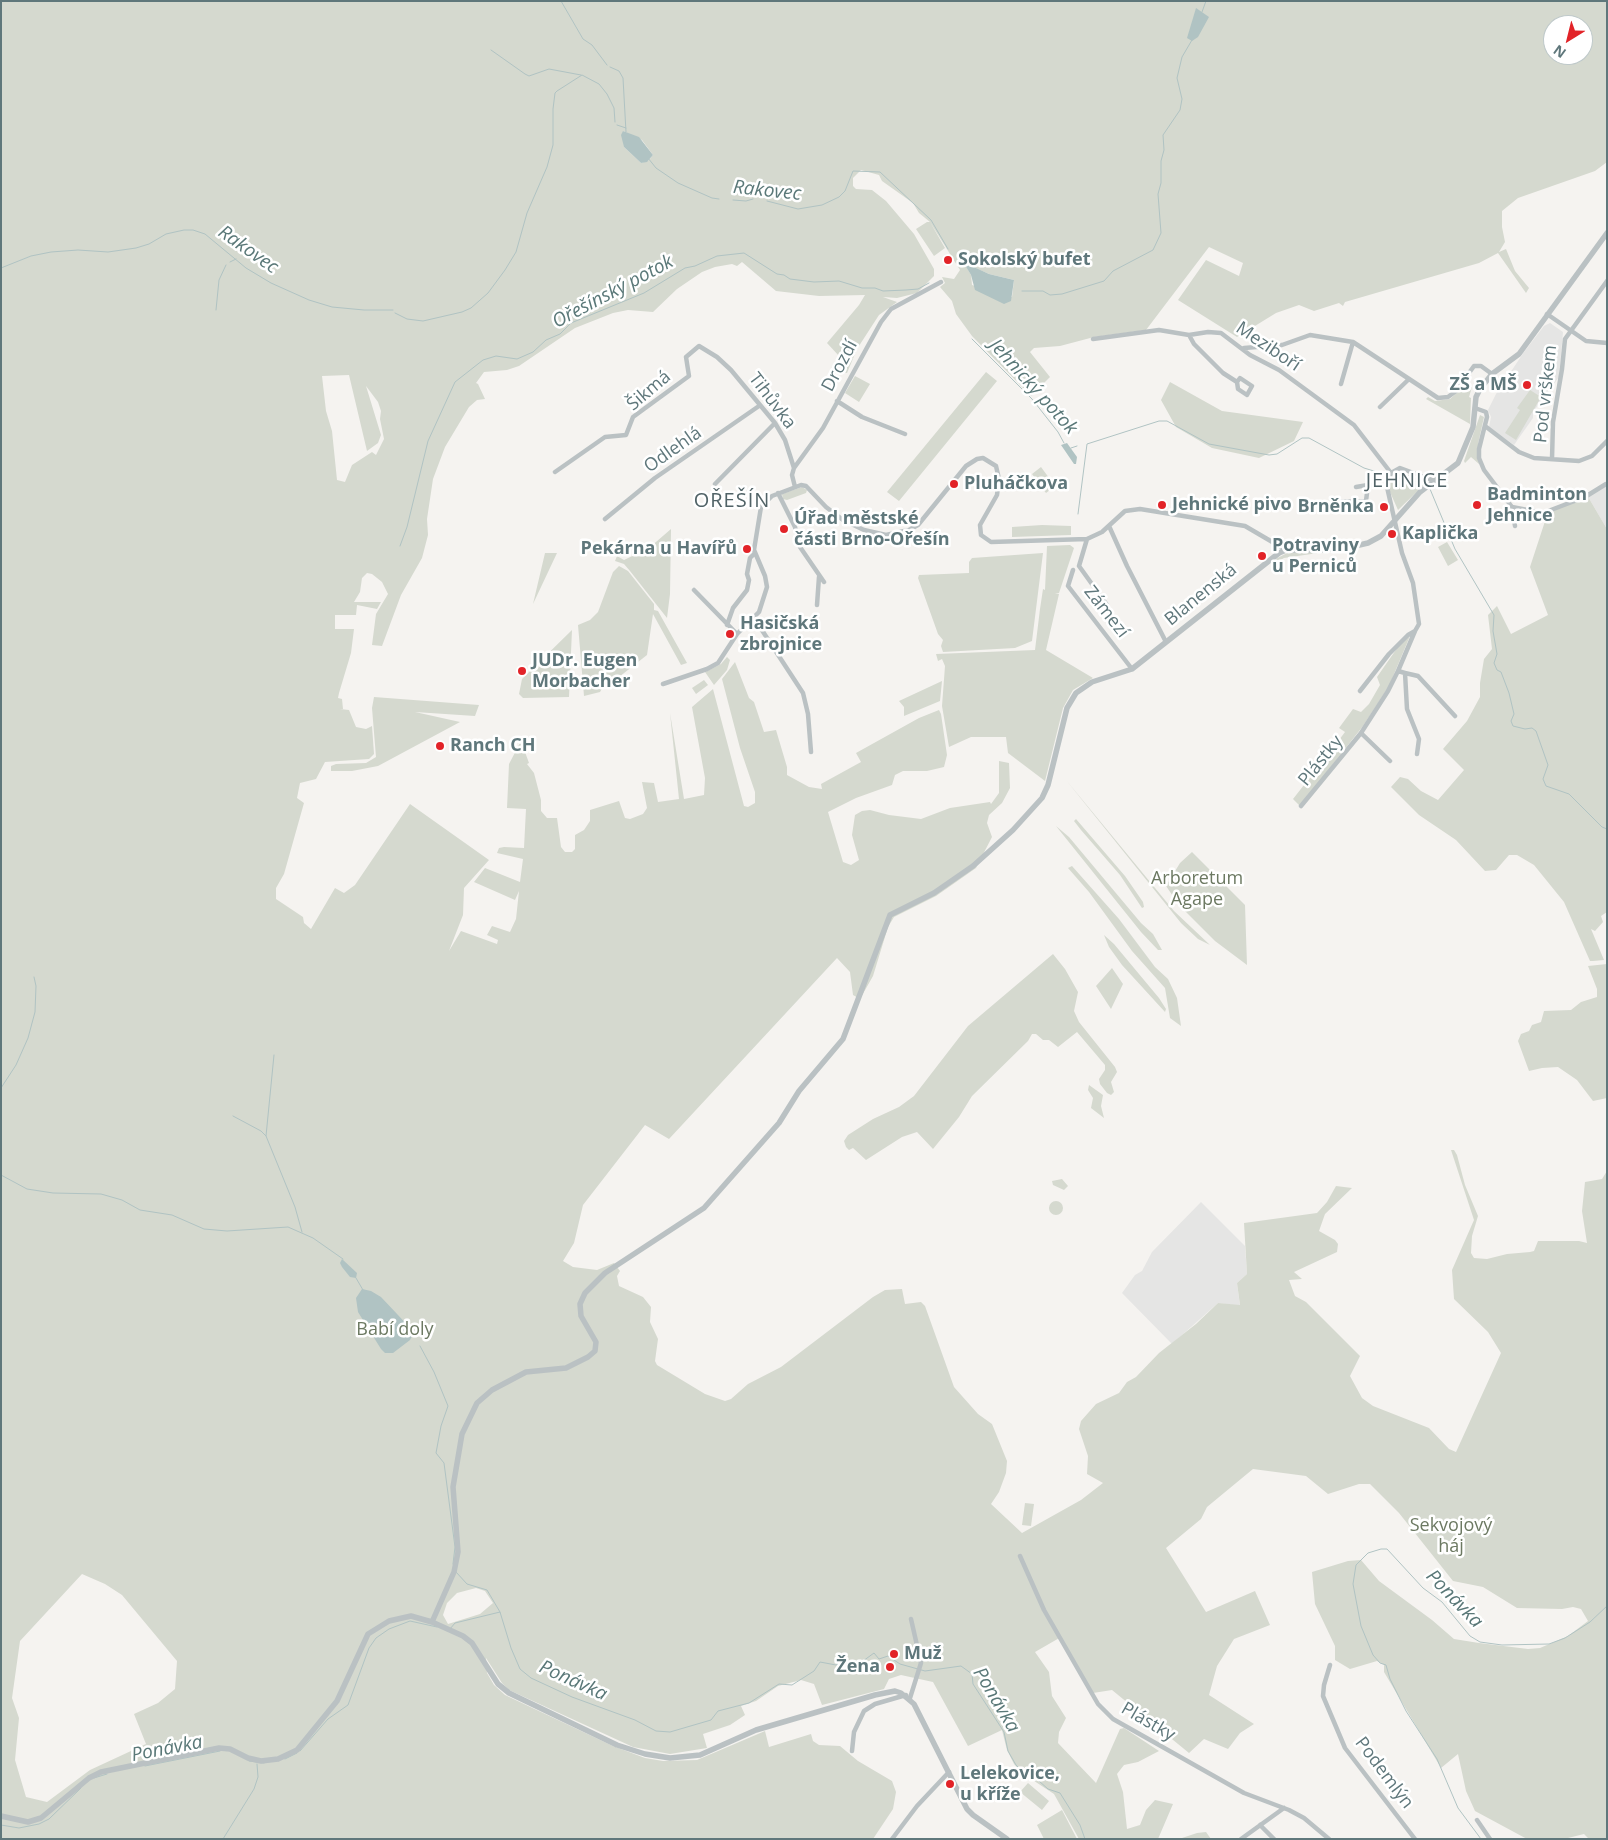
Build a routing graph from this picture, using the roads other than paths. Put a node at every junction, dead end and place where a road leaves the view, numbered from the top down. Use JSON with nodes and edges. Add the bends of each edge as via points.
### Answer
{"nodes":[{"id":1,"x":1607,"y":233,"type":"edge"},
{"id":2,"x":1607,"y":281,"type":"edge"},
{"id":3,"x":941,"y":282,"type":"dead end"},
{"id":4,"x":1547,"y":314,"type":"junction"},
{"id":5,"x":1569,"y":332,"type":"junction"},
{"id":6,"x":1189,"y":335,"type":"junction"},
{"id":7,"x":1094,"y":339,"type":"dead end"},
{"id":8,"x":1353,"y":342,"type":"junction"},
{"id":9,"x":1607,"y":343,"type":"edge"},
{"id":10,"x":1244,"y":348,"type":"junction"},
{"id":11,"x":717,"y":357,"type":"joint"},
{"id":12,"x":1492,"y":374,"type":"junction"},
{"id":13,"x":1408,"y":380,"type":"junction"},
{"id":14,"x":1237,"y":382,"type":"dead end"},
{"id":15,"x":1341,"y":384,"type":"dead end"},
{"id":16,"x":837,"y":401,"type":"junction"},
{"id":17,"x":759,"y":406,"type":"junction"},
{"id":18,"x":1380,"y":407,"type":"dead end"},
{"id":19,"x":1475,"y":408,"type":"junction"},
{"id":20,"x":775,"y":424,"type":"junction"},
{"id":21,"x":1485,"y":426,"type":"junction"},
{"id":22,"x":905,"y":434,"type":"dead end"},
{"id":23,"x":1607,"y":441,"type":"edge"},
{"id":24,"x":1552,"y":459,"type":"junction"},
{"id":25,"x":794,"y":468,"type":"junction"},
{"id":26,"x":555,"y":472,"type":"dead end"},
{"id":27,"x":1391,"y":473,"type":"junction"},
{"id":28,"x":1434,"y":481,"type":"junction"},
{"id":29,"x":715,"y":484,"type":"dead end"},
{"id":30,"x":1606,"y":484,"type":"edge"},
{"id":31,"x":1368,"y":485,"type":"junction"},
{"id":32,"x":795,"y":486,"type":"junction"},
{"id":33,"x":1356,"y":487,"type":"dead end"},
{"id":34,"x":1387,"y":487,"type":"junction"},
{"id":35,"x":778,"y":494,"type":"junction"},
{"id":36,"x":1337,"y":502,"type":"dead end"},
{"id":37,"x":1512,"y":507,"type":"junction"},
{"id":38,"x":605,"y":519,"type":"dead end"},
{"id":39,"x":1394,"y":520,"type":"junction"},
{"id":40,"x":1109,"y":526,"type":"junction"},
{"id":41,"x":1515,"y":526,"type":"dead end"},
{"id":42,"x":1087,"y":540,"type":"junction"},
{"id":43,"x":1286,"y":550,"type":"junction"},
{"id":44,"x":755,"y":553,"type":"junction"},
{"id":45,"x":1073,"y":570,"type":"dead end"},
{"id":46,"x":819,"y":576,"type":"junction"},
{"id":47,"x":824,"y":582,"type":"dead end"},
{"id":48,"x":694,"y":590,"type":"dead end"},
{"id":49,"x":817,"y":605,"type":"dead end"},
{"id":50,"x":1107,"y":605,"type":"dead end"},
{"id":51,"x":754,"y":618,"type":"junction"},
{"id":52,"x":727,"y":625,"type":"junction"},
{"id":53,"x":1415,"y":631,"type":"junction"},
{"id":54,"x":737,"y":634,"type":"junction"},
{"id":55,"x":1166,"y":642,"type":"junction"},
{"id":56,"x":1132,"y":668,"type":"junction"},
{"id":57,"x":1398,"y":671,"type":"junction"},
{"id":58,"x":1405,"y":673,"type":"junction"},
{"id":59,"x":663,"y":684,"type":"dead end"},
{"id":60,"x":1360,"y":691,"type":"dead end"},
{"id":61,"x":1455,"y":716,"type":"dead end"},
{"id":62,"x":1361,"y":733,"type":"junction"},
{"id":63,"x":811,"y":752,"type":"dead end"},
{"id":64,"x":1417,"y":754,"type":"dead end"},
{"id":65,"x":1390,"y":761,"type":"dead end"},
{"id":66,"x":1301,"y":806,"type":"dead end"},
{"id":67,"x":1020,"y":1556,"type":"dead end"},
{"id":68,"x":912,"y":1619,"type":"dead end"},
{"id":69,"x":432,"y":1622,"type":"junction"},
{"id":70,"x":1330,"y":1665,"type":"dead end"},
{"id":71,"x":908,"y":1697,"type":"junction"},
{"id":72,"x":852,"y":1751,"type":"dead end"},
{"id":73,"x":949,"y":1772,"type":"junction"},
{"id":74,"x":1284,"y":1808,"type":"junction"},
{"id":75,"x":1,"y":1816,"type":"edge"},
{"id":76,"x":1477,"y":1820,"type":"dead end"},
{"id":77,"x":1260,"y":1825,"type":"junction"},
{"id":78,"x":892,"y":1839,"type":"edge"},
{"id":79,"x":1007,"y":1839,"type":"edge"},
{"id":80,"x":1241,"y":1839,"type":"edge"},
{"id":81,"x":1274,"y":1839,"type":"edge"},
{"id":82,"x":1329,"y":1839,"type":"edge"},
{"id":83,"x":1415,"y":1839,"type":"edge"},
{"id":84,"x":1490,"y":1839,"type":"edge"}],
"edges":[{"from":1,"to":4,"type":"street"},
{"from":2,"to":5,"type":"street"},
{"from":3,"to":16,"type":"street","name":"Drozdí","via":[[892,309],[864,350]]},
{"from":4,"to":5,"type":"street","name":"Pod vrškem"},
{"from":4,"to":12,"type":"street","via":[[1516,358]]},
{"from":5,"to":9,"type":"street","via":[[1592,343]]},
{"from":5,"to":24,"type":"street","name":"Pod vrškem","via":[[1565,339],[1553,422]]},
{"from":6,"to":7,"type":"street","name":"Meziboří","via":[[1159,330]]},
{"from":6,"to":10,"type":"street","name":"Meziboří","via":[[1221,333]]},
{"from":6,"to":14,"type":"street","via":[[1223,373]]},
{"from":8,"to":10,"type":"street","via":[[1310,335],[1282,345]]},
{"from":8,"to":13,"type":"street"},
{"from":8,"to":15,"type":"street"},
{"from":10,"to":27,"type":"street","name":"Meziboří","via":[[1359,429]]},
{"from":11,"to":17,"type":"street","name":"Tihůvka"},
{"from":11,"to":26,"type":"street","name":"Šikmá","via":[[702,346],[696,348],[686,357],[690,376],[633,417],[626,434],[605,437]]},
{"from":12,"to":13,"type":"street","via":[[1481,366],[1474,366],[1456,391],[1442,398],[1433,397]]},
{"from":12,"to":19,"type":"street","via":[[1478,394]]},
{"from":13,"to":18,"type":"street"},
{"from":16,"to":22,"type":"street","via":[[862,417]]},
{"from":16,"to":25,"type":"street","name":"Drozdí"},
{"from":17,"to":20,"type":"street","name":"Tihůvka"},
{"from":17,"to":38,"type":"street","name":"Odlehlá","via":[[655,478]]},
{"from":19,"to":21,"type":"street","via":[[1486,412]]},
{"from":19,"to":28,"type":"street","via":[[1474,427],[1458,463]]},
{"from":20,"to":25,"type":"street","name":"Tihůvka","via":[[785,440]]},
{"from":20,"to":29,"type":"street"},
{"from":21,"to":24,"type":"street","via":[[1525,455]]},
{"from":21,"to":37,"type":"street","via":[[1479,458],[1484,470]]},
{"from":23,"to":24,"type":"street","via":[[1585,459],[1573,462]]},
{"from":25,"to":32,"type":"street"},
{"from":27,"to":28,"type":"street","via":[[1400,468]]},
{"from":27,"to":34,"type":"street"},
{"from":28,"to":39,"type":"street"},
{"from":30,"to":37,"type":"street","via":[[1585,497],[1543,513]]},
{"from":31,"to":33,"type":"street"},
{"from":31,"to":34,"type":"street"},
{"from":31,"to":36,"type":"street","via":[[1366,500]]},
{"from":32,"to":35,"type":"street"},
{"from":32,"to":42,"type":"street","via":[[804,485],[850,524],[879,535],[894,534],[918,524],[966,466],[983,458],[996,466],[999,479],[997,495],[980,525],[984,538],[991,542]]},
{"from":34,"to":39,"type":"street","name":"Plástky"},
{"from":35,"to":44,"type":"street","via":[[760,507]]},
{"from":35,"to":46,"type":"street","via":[[795,527],[800,547]]},
{"from":37,"to":41,"type":"street"},
{"from":39,"to":43,"type":"street","via":[[1381,536],[1368,543],[1334,550]]},
{"from":39,"to":53,"type":"street","name":"Plástky","via":[[1415,590],[1419,620]]},
{"from":40,"to":42,"type":"street"},
{"from":40,"to":43,"type":"street","via":[[1125,511],[1145,509],[1245,526]]},
{"from":40,"to":55,"type":"street"},
{"from":42,"to":50,"type":"street","via":[[1079,566]]},
{"from":43,"to":55,"type":"street","name":"Blanenská","via":[[1271,558]]},
{"from":44,"to":51,"type":"street","via":[[767,587],[762,608]]},
{"from":44,"to":52,"type":"street","via":[[748,566],[747,590]]},
{"from":45,"to":56,"type":"street","name":"Zámezí","via":[[1068,586]]},
{"from":46,"to":47,"type":"street"},
{"from":46,"to":49,"type":"street"},
{"from":48,"to":52,"type":"street"},
{"from":51,"to":54,"type":"street"},
{"from":51,"to":63,"type":"street","via":[[803,693]]},
{"from":52,"to":54,"type":"street"},
{"from":53,"to":57,"type":"street","name":"Plástky"},
{"from":53,"to":60,"type":"street","via":[[1389,654]]},
{"from":54,"to":59,"type":"street","via":[[713,666]]},
{"from":55,"to":56,"type":"street","name":"Blanenská"},
{"from":56,"to":69,"type":"street","name":"Blanenská","via":[[1092,682],[1076,693],[1067,708],[1048,785],[1042,798],[1013,830],[973,866],[934,893],[890,915],[843,1039],[799,1091],[779,1122],[704,1208],[605,1273],[585,1294],[580,1304],[581,1316],[596,1342],[595,1351],[566,1368],[526,1372],[492,1390],[477,1403],[462,1434],[453,1487],[458,1552],[454,1572]]},
{"from":57,"to":58,"type":"street"},
{"from":57,"to":62,"type":"street","name":"Plástky"},
{"from":58,"to":61,"type":"street","via":[[1418,676]]},
{"from":58,"to":64,"type":"street","via":[[1407,709],[1419,739]]},
{"from":62,"to":65,"type":"street","name":"Plástky"},
{"from":62,"to":66,"type":"street","name":"Plástky"},
{"from":67,"to":74,"type":"street","name":"Plástky","via":[[1044,1610],[1098,1704],[1113,1720],[1244,1794]]},
{"from":68,"to":71,"type":"street","via":[[920,1670]]},
{"from":69,"to":71,"type":"street","via":[[472,1643],[498,1684],[509,1693],[617,1745],[670,1758],[700,1755],[756,1730],[887,1692],[895,1691]]},
{"from":69,"to":75,"type":"street","via":[[411,1616],[390,1621],[368,1634],[330,1711],[297,1750],[278,1759],[261,1761],[219,1748],[101,1772],[89,1778],[41,1818],[28,1822]]},
{"from":70,"to":83,"type":"street","name":"Podemlýn","via":[[1323,1696],[1345,1748]]},
{"from":71,"to":72,"type":"street","via":[[875,1704],[864,1711],[854,1732]]},
{"from":71,"to":73,"type":"street"},
{"from":73,"to":78,"type":"street"},
{"from":73,"to":79,"type":"street","via":[[967,1809]]},
{"from":74,"to":77,"type":"street"},
{"from":74,"to":82,"type":"street","name":"Plástky","via":[[1304,1818]]},
{"from":76,"to":84,"type":"street"},
{"from":77,"to":80,"type":"street"},
{"from":77,"to":81,"type":"street"}]}
